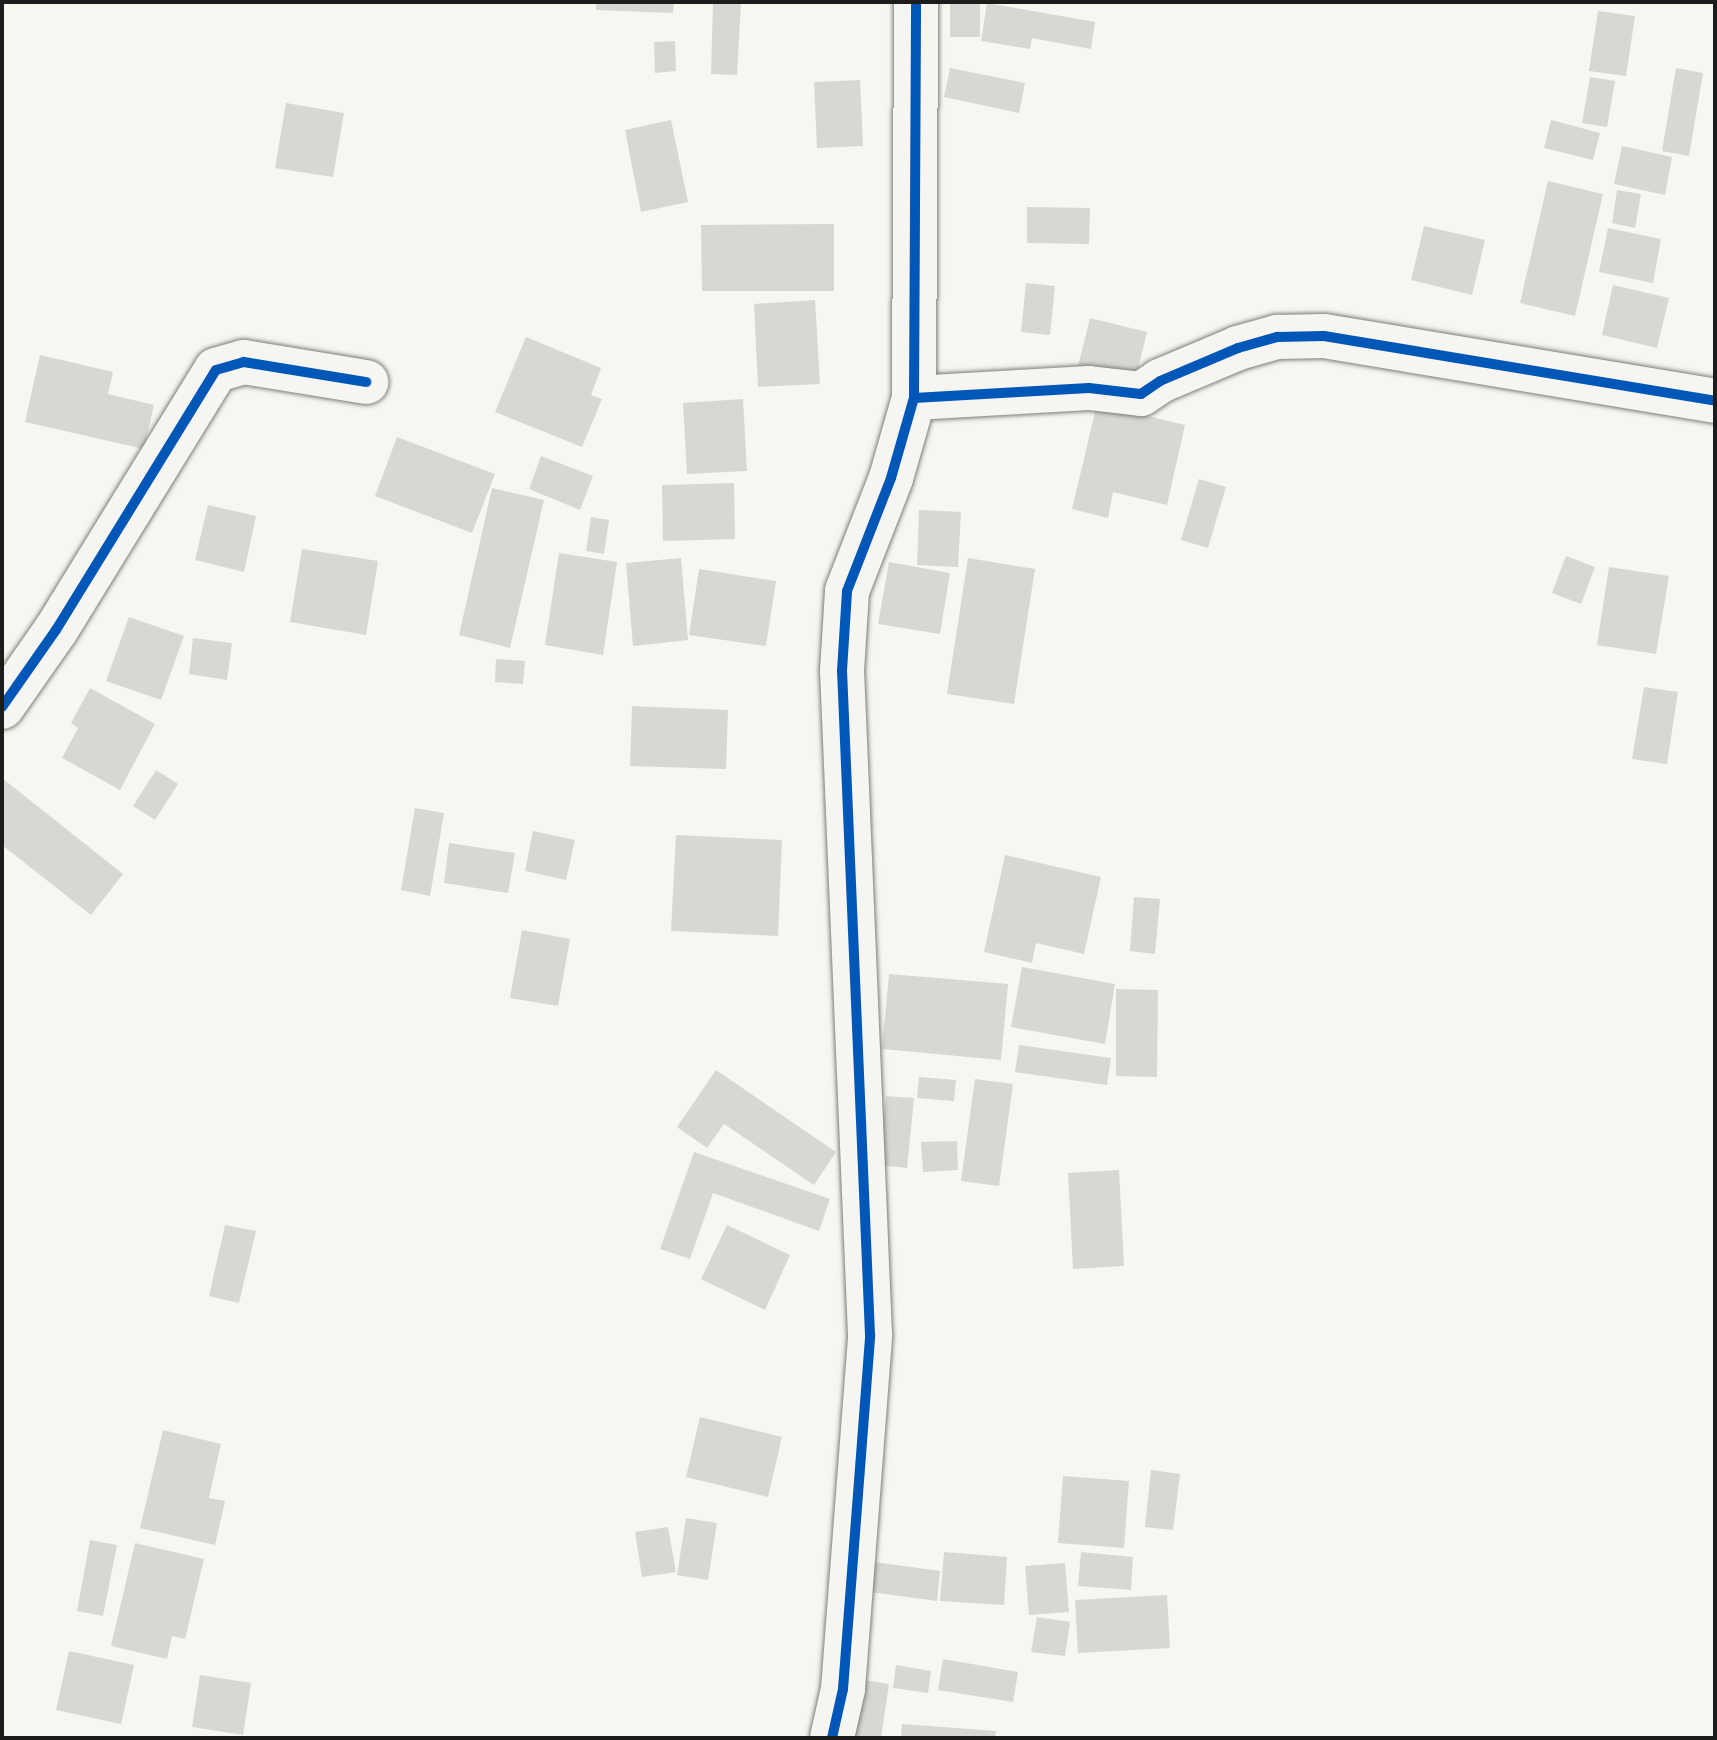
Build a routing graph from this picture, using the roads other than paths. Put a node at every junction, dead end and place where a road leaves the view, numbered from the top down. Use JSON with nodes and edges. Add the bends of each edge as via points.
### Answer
{"nodes":[{"id":1,"x":916,"y":2,"type":"edge"},
{"id":2,"x":366,"y":382,"type":"dead end"},
{"id":3,"x":914,"y":398,"type":"junction"},
{"id":4,"x":1715,"y":401,"type":"edge"},
{"id":5,"x":2,"y":707,"type":"edge"},
{"id":6,"x":832,"y":1738,"type":"edge"}],
"edges":[{"from":1,"to":3,"type":"street"},
{"from":2,"to":5,"type":"street","via":[[244,362],[216,370],[56,630]]},
{"from":3,"to":4,"type":"street","via":[[1089,388],[1141,394],[1238,348],[1277,337],[1324,336]]},
{"from":3,"to":6,"type":"street","via":[[891,478],[847,591],[842,671],[870,1335],[843,1689]]}]}
